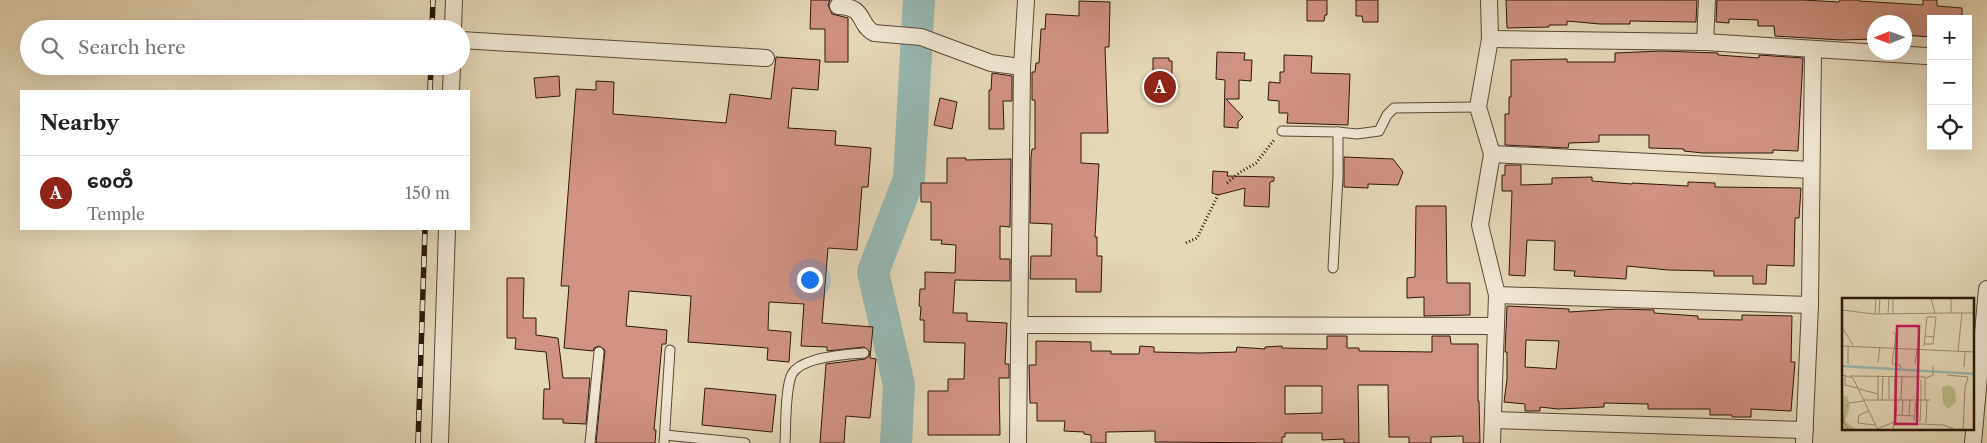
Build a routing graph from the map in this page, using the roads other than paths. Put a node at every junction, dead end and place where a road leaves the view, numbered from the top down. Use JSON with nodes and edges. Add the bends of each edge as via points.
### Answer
{"nodes":[{"id":1,"x":454,"y":0,"type":"edge"},
{"id":2,"x":1026,"y":0,"type":"edge"},
{"id":3,"x":1489,"y":0,"type":"edge"},
{"id":4,"x":1707,"y":0,"type":"edge"},
{"id":5,"x":838,"y":6,"type":"dead end"},
{"id":6,"x":453,"y":20,"type":"edge"},
{"id":7,"x":1490,"y":40,"type":"junction"},
{"id":8,"x":470,"y":41,"type":"edge"},
{"id":9,"x":1705,"y":42,"type":"junction"},
{"id":10,"x":1813,"y":50,"type":"junction"},
{"id":11,"x":1926,"y":56,"type":"dead end"},
{"id":12,"x":766,"y":58,"type":"dead end"},
{"id":13,"x":1022,"y":67,"type":"junction"},
{"id":14,"x":452,"y":75,"type":"edge"},
{"id":15,"x":451,"y":90,"type":"edge"},
{"id":16,"x":1478,"y":107,"type":"junction"},
{"id":17,"x":1282,"y":131,"type":"road end"},
{"id":18,"x":1338,"y":132,"type":"junction"},
{"id":19,"x":1492,"y":154,"type":"junction"},
{"id":20,"x":1811,"y":170,"type":"junction"},
{"id":21,"x":447,"y":230,"type":"edge"},
{"id":22,"x":1332,"y":268,"type":"dead end"},
{"id":23,"x":1987,"y":289,"type":"edge"},
{"id":24,"x":1497,"y":295,"type":"junction"},
{"id":25,"x":1810,"y":305,"type":"junction"},
{"id":26,"x":1019,"y":325,"type":"junction"},
{"id":27,"x":1496,"y":326,"type":"junction"},
{"id":28,"x":670,"y":350,"type":"dead end"},
{"id":29,"x":598,"y":352,"type":"dead end"},
{"id":30,"x":864,"y":353,"type":"dead end"},
{"id":31,"x":1981,"y":410,"type":"edge"},
{"id":32,"x":1493,"y":420,"type":"junction"},
{"id":33,"x":1804,"y":437,"type":"edge"},
{"id":34,"x":665,"y":439,"type":"edge"},
{"id":35,"x":440,"y":443,"type":"edge"},
{"id":36,"x":590,"y":443,"type":"edge"},
{"id":37,"x":745,"y":443,"type":"edge"},
{"id":38,"x":785,"y":443,"type":"edge"},
{"id":39,"x":1018,"y":443,"type":"edge"},
{"id":40,"x":1492,"y":443,"type":"edge"},
{"id":41,"x":1973,"y":443,"type":"edge"}],
"edges":[{"from":1,"to":6,"type":"street"},
{"from":2,"to":13,"type":"street"},
{"from":3,"to":7,"type":"street"},
{"from":4,"to":9,"type":"street"},
{"from":5,"to":13,"type":"street","via":[[853,8],[869,30],[920,37],[991,63]]},
{"from":7,"to":9,"type":"street"},
{"from":7,"to":16,"type":"street"},
{"from":8,"to":12,"type":"street"},
{"from":9,"to":10,"type":"street"},
{"from":10,"to":11,"type":"street"},
{"from":10,"to":20,"type":"street"},
{"from":13,"to":26,"type":"street"},
{"from":14,"to":15,"type":"street"},
{"from":16,"to":18,"type":"lane","via":[[1394,108],[1379,131]]},
{"from":16,"to":19,"type":"street"},
{"from":17,"to":18,"type":"lane"},
{"from":18,"to":22,"type":"lane"},
{"from":19,"to":20,"type":"street"},
{"from":19,"to":24,"type":"street","via":[[1480,225]]},
{"from":20,"to":25,"type":"street"},
{"from":21,"to":35,"type":"street"},
{"from":23,"to":31,"type":"street"},
{"from":24,"to":25,"type":"street"},
{"from":24,"to":27,"type":"street"},
{"from":25,"to":33,"type":"street"},
{"from":26,"to":27,"type":"street"},
{"from":26,"to":39,"type":"street"},
{"from":27,"to":32,"type":"street"},
{"from":28,"to":34,"type":"lane"},
{"from":29,"to":36,"type":"lane"},
{"from":30,"to":38,"type":"lane","via":[[827,356],[792,372],[788,387]]},
{"from":31,"to":41,"type":"street"},
{"from":32,"to":33,"type":"street"},
{"from":32,"to":40,"type":"street"},
{"from":34,"to":37,"type":"lane"}]}
